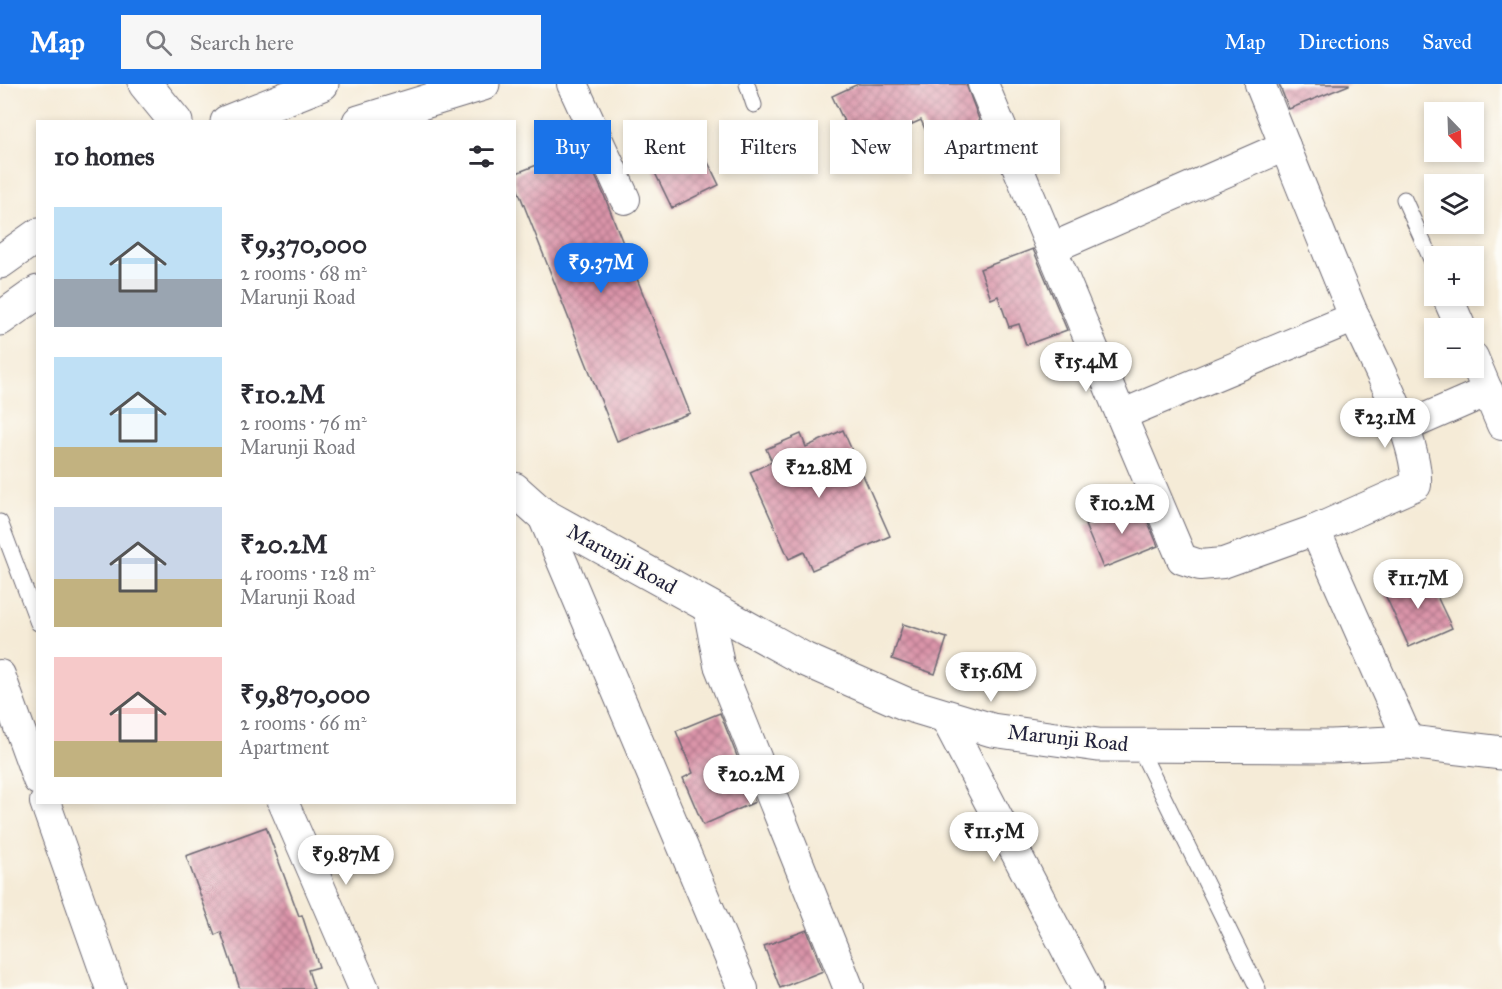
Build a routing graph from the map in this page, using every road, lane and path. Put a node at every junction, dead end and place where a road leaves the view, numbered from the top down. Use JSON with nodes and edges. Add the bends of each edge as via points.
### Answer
{"nodes":[{"id":1,"x":145,"y":84,"type":"edge"},
{"id":2,"x":322,"y":84,"type":"edge"},
{"id":3,"x":483,"y":84,"type":"edge"},
{"id":4,"x":572,"y":84,"type":"edge"},
{"id":5,"x":747,"y":84,"type":"edge"},
{"id":6,"x":982,"y":84,"type":"edge"},
{"id":7,"x":1260,"y":84,"type":"edge"},
{"id":8,"x":754,"y":105,"type":"dead end"},
{"id":9,"x":174,"y":120,"type":"edge"},
{"id":10,"x":232,"y":120,"type":"edge"},
{"id":11,"x":366,"y":120,"type":"edge"},
{"id":12,"x":1285,"y":146,"type":"junction"},
{"id":13,"x":625,"y":199,"type":"dead end"},
{"id":14,"x":1404,"y":199,"type":"dead end"},
{"id":15,"x":36,"y":236,"type":"edge"},
{"id":16,"x":1425,"y":246,"type":"edge"},
{"id":17,"x":1052,"y":248,"type":"junction"},
{"id":18,"x":0,"y":262,"type":"edge"},
{"id":19,"x":36,"y":293,"type":"edge"},
{"id":20,"x":1355,"y":317,"type":"junction"},
{"id":21,"x":0,"y":319,"type":"edge"},
{"id":22,"x":1482,"y":378,"type":"edge"},
{"id":23,"x":1488,"y":391,"type":"junction"},
{"id":24,"x":1120,"y":415,"type":"junction"},
{"id":25,"x":1502,"y":425,"type":"edge"},
{"id":26,"x":1403,"y":428,"type":"junction"},
{"id":27,"x":516,"y":491,"type":"edge"},
{"id":28,"x":542,"y":514,"type":"junction"},
{"id":29,"x":0,"y":522,"type":"edge"},
{"id":30,"x":1315,"y":530,"type":"junction"},
{"id":31,"x":708,"y":607,"type":"junction"},
{"id":32,"x":36,"y":618,"type":"edge"},
{"id":33,"x":0,"y":675,"type":"edge"},
{"id":34,"x":944,"y":715,"type":"junction"},
{"id":35,"x":1409,"y":742,"type":"junction"},
{"id":36,"x":1138,"y":745,"type":"junction"},
{"id":37,"x":1502,"y":753,"type":"edge"},
{"id":38,"x":36,"y":774,"type":"edge"},
{"id":39,"x":46,"y":804,"type":"edge"},
{"id":40,"x":285,"y":804,"type":"edge"},
{"id":41,"x":111,"y":989,"type":"edge"},
{"id":42,"x":364,"y":989,"type":"edge"},
{"id":43,"x":742,"y":989,"type":"edge"},
{"id":44,"x":849,"y":989,"type":"edge"},
{"id":45,"x":1087,"y":989,"type":"edge"},
{"id":46,"x":1258,"y":989,"type":"edge"}],
"edges":[{"from":1,"to":9,"type":"street"},
{"from":2,"to":10,"type":"street"},
{"from":3,"to":11,"type":"street"},
{"from":4,"to":13,"type":"street"},
{"from":5,"to":8,"type":"lane"},
{"from":6,"to":17,"type":"street"},
{"from":7,"to":12,"type":"street"},
{"from":12,"to":17,"type":"street"},
{"from":12,"to":20,"type":"street"},
{"from":14,"to":16,"type":"lane"},
{"from":15,"to":18,"type":"street"},
{"from":17,"to":24,"type":"street"},
{"from":19,"to":21,"type":"street"},
{"from":20,"to":24,"type":"street"},
{"from":20,"to":26,"type":"street"},
{"from":22,"to":23,"type":"street"},
{"from":23,"to":25,"type":"street"},
{"from":23,"to":26,"type":"street"},
{"from":24,"to":30,"type":"street","via":[[1182,559],[1200,565],[1223,563]]},
{"from":26,"to":30,"type":"street","via":[[1417,471],[1416,485]]},
{"from":27,"to":28,"type":"street","name":"Marunji Road"},
{"from":28,"to":31,"type":"street","name":"Marunji Road"},
{"from":28,"to":43,"type":"street"},
{"from":29,"to":32,"type":"lane"},
{"from":30,"to":35,"type":"street"},
{"from":31,"to":34,"type":"street","name":"Marunji Road","via":[[804,659],[906,704]]},
{"from":31,"to":44,"type":"street","via":[[719,665]]},
{"from":33,"to":38,"type":"street"},
{"from":34,"to":36,"type":"street","name":"Marunji Road","via":[[992,730],[1098,745]]},
{"from":34,"to":45,"type":"street"},
{"from":35,"to":36,"type":"street","name":"Marunji Road","via":[[1332,746]]},
{"from":35,"to":37,"type":"street","name":"Marunji Road"},
{"from":36,"to":46,"type":"lane"},
{"from":39,"to":41,"type":"street"},
{"from":40,"to":42,"type":"street"}]}
